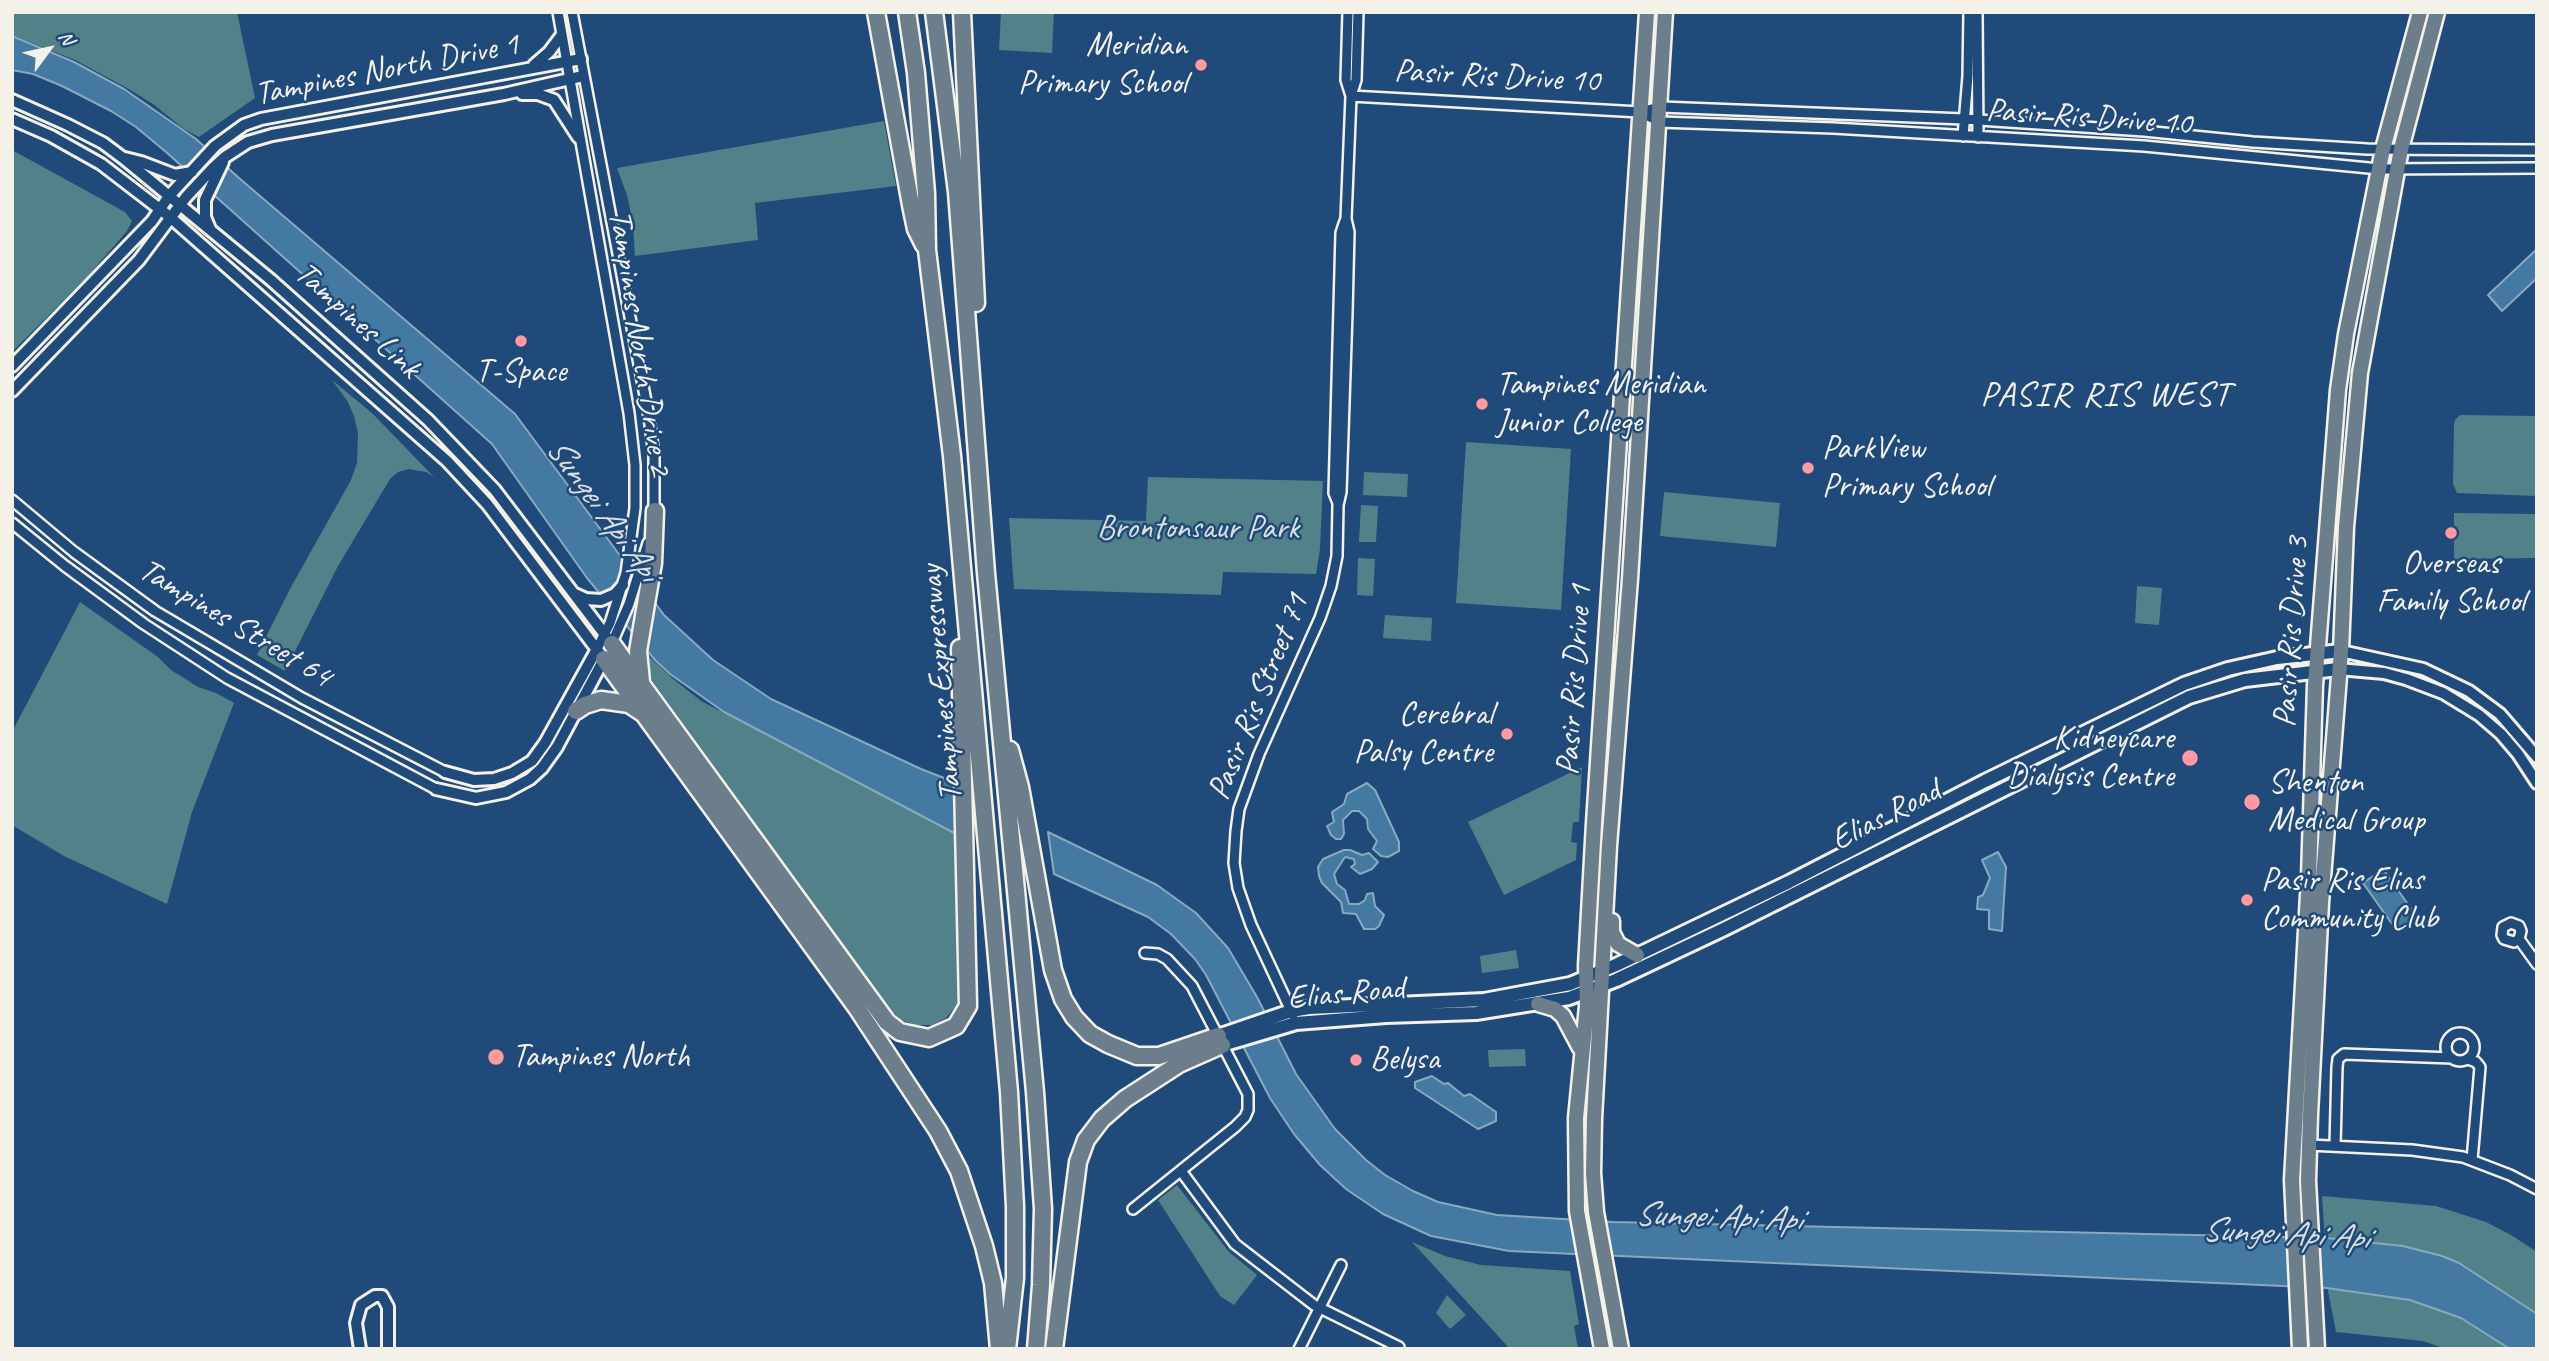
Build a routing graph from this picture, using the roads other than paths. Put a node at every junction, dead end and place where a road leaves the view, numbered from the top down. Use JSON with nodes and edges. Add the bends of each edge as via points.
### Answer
{"nodes":[{"id":1,"x":558,"y":12,"type":"edge"},
{"id":2,"x":572,"y":12,"type":"edge"},
{"id":3,"x":876,"y":12,"type":"edge"},
{"id":4,"x":907,"y":12,"type":"edge"},
{"id":5,"x":934,"y":12,"type":"edge"},
{"id":6,"x":962,"y":12,"type":"edge"},
{"id":7,"x":1348,"y":12,"type":"edge"},
{"id":8,"x":1358,"y":12,"type":"edge"},
{"id":9,"x":1647,"y":12,"type":"edge"},
{"id":10,"x":1665,"y":12,"type":"edge"},
{"id":11,"x":1969,"y":12,"type":"edge"},
{"id":12,"x":1976,"y":12,"type":"edge"},
{"id":13,"x":2420,"y":12,"type":"edge"},
{"id":14,"x":2437,"y":12,"type":"edge"},
{"id":15,"x":561,"y":36,"type":"junction"},
{"id":16,"x":580,"y":59,"type":"junction"},
{"id":17,"x":565,"y":62,"type":"junction"},
{"id":18,"x":528,"y":68,"type":"junction"},
{"id":19,"x":583,"y":76,"type":"junction"},
{"id":20,"x":568,"y":79,"type":"junction"},
{"id":21,"x":504,"y":94,"type":"junction"},
{"id":22,"x":1351,"y":96,"type":"junction"},
{"id":23,"x":12,"y":100,"type":"edge"},
{"id":24,"x":1640,"y":112,"type":"junction"},
{"id":25,"x":287,"y":114,"type":"junction"},
{"id":26,"x":1660,"y":115,"type":"junction"},
{"id":27,"x":1903,"y":116,"type":"junction"},
{"id":28,"x":12,"y":119,"type":"edge"},
{"id":29,"x":1964,"y":119,"type":"junction"},
{"id":30,"x":1977,"y":120,"type":"junction"},
{"id":31,"x":1902,"y":132,"type":"junction"},
{"id":32,"x":283,"y":134,"type":"junction"},
{"id":33,"x":1963,"y":136,"type":"junction"},
{"id":34,"x":578,"y":137,"type":"junction"},
{"id":35,"x":1978,"y":137,"type":"junction"},
{"id":36,"x":2382,"y":149,"type":"junction"},
{"id":37,"x":2401,"y":149,"type":"junction"},
{"id":38,"x":2537,"y":150,"type":"edge"},
{"id":39,"x":225,"y":157,"type":"junction"},
{"id":40,"x":123,"y":158,"type":"junction"},
{"id":41,"x":2398,"y":168,"type":"junction"},
{"id":42,"x":2537,"y":168,"type":"edge"},
{"id":43,"x":2379,"y":169,"type":"junction"},
{"id":44,"x":192,"y":172,"type":"junction"},
{"id":45,"x":169,"y":197,"type":"junction"},
{"id":46,"x":180,"y":204,"type":"junction"},
{"id":47,"x":159,"y":209,"type":"junction"},
{"id":48,"x":170,"y":217,"type":"junction"},
{"id":49,"x":211,"y":231,"type":"junction"},
{"id":50,"x":927,"y":250,"type":"junction"},
{"id":51,"x":12,"y":366,"type":"edge"},
{"id":52,"x":12,"y":391,"type":"edge"},
{"id":53,"x":459,"y":450,"type":"junction"},
{"id":54,"x":977,"y":453,"type":"junction"},
{"id":55,"x":472,"y":488,"type":"junction"},
{"id":56,"x":12,"y":500,"type":"edge"},
{"id":57,"x":655,"y":511,"type":"joint"},
{"id":58,"x":957,"y":511,"type":"junction"},
{"id":59,"x":12,"y":523,"type":"edge"},
{"id":60,"x":644,"y":579,"type":"junction"},
{"id":61,"x":623,"y":584,"type":"junction"},
{"id":62,"x":575,"y":594,"type":"junction"},
{"id":63,"x":604,"y":646,"type":"junction"},
{"id":64,"x":2341,"y":651,"type":"junction"},
{"id":65,"x":2318,"y":653,"type":"junction"},
{"id":66,"x":2338,"y":669,"type":"junction"},
{"id":67,"x":2316,"y":672,"type":"junction"},
{"id":68,"x":642,"y":686,"type":"junction"},
{"id":69,"x":998,"y":708,"type":"junction"},
{"id":70,"x":576,"y":711,"type":"junction"},
{"id":71,"x":646,"y":716,"type":"junction"},
{"id":72,"x":2537,"y":757,"type":"edge"},
{"id":73,"x":445,"y":772,"type":"joint"},
{"id":74,"x":2537,"y":783,"type":"edge"},
{"id":75,"x":436,"y":789,"type":"joint"},
{"id":76,"x":1607,"y":882,"type":"junction"},
{"id":77,"x":2519,"y":939,"type":"dead end"},
{"id":78,"x":1145,"y":953,"type":"dead end"},
{"id":79,"x":1637,"y":955,"type":"junction"},
{"id":80,"x":2537,"y":964,"type":"edge"},
{"id":81,"x":1604,"y":971,"type":"junction"},
{"id":82,"x":1586,"y":985,"type":"junction"},
{"id":83,"x":1602,"y":986,"type":"junction"},
{"id":84,"x":1538,"y":1004,"type":"junction"},
{"id":85,"x":1287,"y":1019,"type":"junction"},
{"id":86,"x":1228,"y":1037,"type":"junction"},
{"id":87,"x":1581,"y":1049,"type":"junction"},
{"id":88,"x":2452,"y":1058,"type":"junction"},
{"id":89,"x":2468,"y":1059,"type":"junction"},
{"id":90,"x":2309,"y":1145,"type":"junction"},
{"id":91,"x":2335,"y":1146,"type":"junction"},
{"id":92,"x":2472,"y":1160,"type":"junction"},
{"id":93,"x":1181,"y":1171,"type":"junction"},
{"id":94,"x":2535,"y":1184,"type":"edge"},
{"id":95,"x":1133,"y":1209,"type":"dead end"},
{"id":96,"x":1340,"y":1265,"type":"dead end"},
{"id":97,"x":1319,"y":1308,"type":"junction"},
{"id":98,"x":1398,"y":1347,"type":"dead end"},
{"id":99,"x":2300,"y":1347,"type":"edge"},
{"id":100,"x":2316,"y":1347,"type":"edge"},
{"id":101,"x":360,"y":1349,"type":"edge"},
{"id":102,"x":388,"y":1349,"type":"edge"},
{"id":103,"x":999,"y":1349,"type":"edge"},
{"id":104,"x":1007,"y":1349,"type":"edge"},
{"id":105,"x":1037,"y":1349,"type":"edge"},
{"id":106,"x":1054,"y":1349,"type":"edge"},
{"id":107,"x":1299,"y":1349,"type":"edge"},
{"id":108,"x":1602,"y":1349,"type":"edge"},
{"id":109,"x":1621,"y":1349,"type":"edge"}],
"edges":[{"from":1,"to":15,"type":"street","name":"Tampines North Drive 2"},
{"from":2,"to":16,"type":"street","name":"Tampines North Drive 2"},
{"from":3,"to":50,"type":"highway","via":[[912,209]]},
{"from":4,"to":50,"type":"highway","name":"Tampines Expressway","via":[[916,73]]},
{"from":5,"to":54,"type":"highway","name":"Tampines Expressway","via":[[957,192]]},
{"from":6,"to":54,"type":"highway","via":[[976,273]]},
{"from":7,"to":22,"type":"street","name":"Pasir Ris Street 71","via":[[1346,80]]},
{"from":8,"to":22,"type":"street","name":"Pasir Ris Street 71","via":[[1356,80]]},
{"from":9,"to":24,"type":"main road","name":"Pasir Ris Drive 1"},
{"from":10,"to":26,"type":"main road","name":"Pasir Ris Drive 1"},
{"from":11,"to":29,"type":"street"},
{"from":12,"to":30,"type":"street"},
{"from":13,"to":36,"type":"main road","name":"Pasir Ris Drive 3"},
{"from":14,"to":37,"type":"main road","name":"Pasir Ris Drive 3"},
{"from":15,"to":17,"type":"street","name":"Tampines North Drive 2"},
{"from":15,"to":18,"type":"street"},
{"from":16,"to":17,"type":"street","name":"Tampines North Drive 1"},
{"from":16,"to":19,"type":"street","name":"Tampines North Drive 2"},
{"from":17,"to":18,"type":"street","name":"Tampines North Drive 1"},
{"from":17,"to":20,"type":"street","name":"Tampines North Drive 2"},
{"from":18,"to":25,"type":"street","name":"Tampines North Drive 1"},
{"from":19,"to":20,"type":"street"},
{"from":19,"to":57,"type":"street","name":"Tampines North Drive 2","via":[[649,417]]},
{"from":20,"to":21,"type":"street","name":"Tampines North Drive 1"},
{"from":20,"to":34,"type":"street","name":"Tampines North Drive 2"},
{"from":21,"to":32,"type":"street","name":"Tampines North Drive 1"},
{"from":21,"to":34,"type":"street","via":[[538,94],[554,100]]},
{"from":22,"to":24,"type":"street","name":"Pasir Ris Drive 10"},
{"from":22,"to":85,"type":"street","name":"Pasir Ris Street 71","via":[[1337,556],[1320,618],[1238,809],[1236,831],[1238,888]]},
{"from":23,"to":40,"type":"street","name":"Tampines Link","via":[[103,143]]},
{"from":24,"to":26,"type":"street","name":"Pasir Ris Drive 10"},
{"from":24,"to":26,"type":"street","name":"Pasir Ris Drive 10"},
{"from":24,"to":82,"type":"main road","name":"Pasir Ris Drive 1"},
{"from":25,"to":32,"type":"street"},
{"from":25,"to":44,"type":"street","name":"Tampines North Drive 1","via":[[261,119],[230,134]]},
{"from":26,"to":27,"type":"street","name":"Pasir Ris Drive 10"},
{"from":26,"to":31,"type":"street","name":"Pasir Ris Drive 10"},
{"from":26,"to":76,"type":"main road","name":"Pasir Ris Drive 1"},
{"from":27,"to":29,"type":"street","name":"Pasir Ris Drive 10"},
{"from":27,"to":31,"type":"street"},
{"from":28,"to":47,"type":"street","name":"Tampines Link","via":[[101,164]]},
{"from":29,"to":30,"type":"street","name":"Pasir Ris Drive 10"},
{"from":29,"to":33,"type":"street"},
{"from":30,"to":35,"type":"street"},
{"from":30,"to":36,"type":"street","name":"Pasir Ris Drive 10"},
{"from":31,"to":33,"type":"street","name":"Pasir Ris Drive 10"},
{"from":32,"to":39,"type":"street","name":"Tampines North Drive 1","via":[[248,142]]},
{"from":33,"to":35,"type":"street","name":"Pasir Ris Drive 10"},
{"from":34,"to":61,"type":"street","name":"Tampines North Drive 2","via":[[634,446],[636,496]]},
{"from":35,"to":43,"type":"street","name":"Pasir Ris Drive 10","via":[[2144,145]]},
{"from":36,"to":37,"type":"street","name":"Pasir Ris Drive 10"},
{"from":36,"to":43,"type":"main road","name":"Pasir Ris Drive 3"},
{"from":37,"to":38,"type":"street","name":"Pasir Ris Drive 10"},
{"from":37,"to":41,"type":"main road","name":"Pasir Ris Drive 3"},
{"from":39,"to":46,"type":"street","name":"Tampines North Drive 1"},
{"from":39,"to":49,"type":"street","via":[[205,200]]},
{"from":40,"to":44,"type":"street","via":[[175,175]]},
{"from":40,"to":45,"type":"street","name":"Tampines Link"},
{"from":41,"to":42,"type":"street","name":"Pasir Ris Drive 10"},
{"from":41,"to":43,"type":"street","name":"Pasir Ris Drive 10"},
{"from":41,"to":64,"type":"main road","name":"Pasir Ris Drive 3","via":[[2360,373]]},
{"from":43,"to":65,"type":"main road","name":"Pasir Ris Drive 3","via":[[2338,390]]},
{"from":44,"to":45,"type":"street","name":"Tampines North Drive 1"},
{"from":45,"to":46,"type":"street","name":"Tampines Link"},
{"from":45,"to":47,"type":"street","name":"Tampines North Drive 1"},
{"from":46,"to":48,"type":"street","name":"Tampines North Drive 1"},
{"from":46,"to":49,"type":"street","name":"Tampines Link"},
{"from":47,"to":48,"type":"street","name":"Tampines Link"},
{"from":47,"to":51,"type":"street","name":"Tampines North Drive 1"},
{"from":48,"to":52,"type":"street","name":"Tampines North Drive 1","via":[[139,260]]},
{"from":48,"to":55,"type":"street","name":"Tampines Link","via":[[408,425]]},
{"from":49,"to":53,"type":"street","name":"Tampines Link"},
{"from":50,"to":58,"type":"highway","name":"Tampines Expressway"},
{"from":53,"to":55,"type":"street","via":[[475,480]]},
{"from":53,"to":62,"type":"street","name":"Tampines Link"},
{"from":54,"to":69,"type":"highway","name":"Tampines Expressway"},
{"from":55,"to":63,"type":"street","name":"Tampines Link"},
{"from":56,"to":73,"type":"street","name":"Tampines Street 64","via":[[155,611],[302,698]]},
{"from":57,"to":60,"type":"highway","via":[[655,537]]},
{"from":58,"to":68,"type":"highway","via":[[968,1006],[956,1026],[929,1038],[900,1032],[887,1022]]},
{"from":58,"to":104,"type":"highway","name":"Tampines Expressway","via":[[1009,1092],[1015,1278]]},
{"from":59,"to":75,"type":"street","name":"Tampines Street 64","via":[[144,624],[227,678]]},
{"from":60,"to":63,"type":"street","name":"Tampines North Drive 2","via":[[620,629]]},
{"from":60,"to":68,"type":"highway","via":[[638,651]]},
{"from":61,"to":62,"type":"street","via":[[601,600]]},
{"from":61,"to":63,"type":"street","name":"Tampines North Drive 2"},
{"from":62,"to":63,"type":"street","name":"Tampines Link"},
{"from":63,"to":68,"type":"highway"},
{"from":63,"to":70,"type":"street","name":"Tampines North Drive 2"},
{"from":63,"to":71,"type":"highway"},
{"from":63,"to":73,"type":"street","name":"Tampines North Drive 2","via":[[533,761],[494,779],[474,780]]},
{"from":64,"to":65,"type":"main road","name":"Elias Road"},
{"from":64,"to":66,"type":"main road","name":"Pasir Ris Drive 3"},
{"from":64,"to":72,"type":"street","name":"Elias Road","via":[[2423,669],[2469,691],[2500,714]]},
{"from":65,"to":67,"type":"main road","name":"Pasir Ris Drive 3"},
{"from":65,"to":79,"type":"main road","name":"Elias Road","via":[[2240,666],[2184,684]]},
{"from":66,"to":67,"type":"main road","name":"Elias Road"},
{"from":66,"to":74,"type":"street","name":"Elias Road","via":[[2384,673],[2443,693],[2501,734]]},
{"from":66,"to":90,"type":"main road","name":"Pasir Ris Drive 3"},
{"from":67,"to":83,"type":"main road","name":"Elias Road","via":[[2245,680],[2189,697]]},
{"from":67,"to":99,"type":"main road","name":"Pasir Ris Drive 3","via":[[2292,1180]]},
{"from":69,"to":86,"type":"highway","via":[[1020,787],[1053,970],[1074,1017],[1090,1034],[1137,1056],[1159,1056]]},
{"from":69,"to":105,"type":"highway","name":"Tampines Expressway","via":[[1043,1209]]},
{"from":70,"to":71,"type":"highway","via":[[601,700],[629,704]]},
{"from":70,"to":75,"type":"street","name":"Tampines North Drive 2","via":[[557,747],[530,779],[506,792],[476,798]]},
{"from":71,"to":103,"type":"highway","via":[[857,1008],[938,1131],[959,1171],[984,1246],[993,1283]]},
{"from":76,"to":79,"type":"main road","via":[[1612,932],[1622,948]]},
{"from":76,"to":81,"type":"main road","name":"Pasir Ris Drive 1"},
{"from":77,"to":80,"type":"street"},
{"from":78,"to":86,"type":"street","via":[[1158,954],[1177,968]]},
{"from":79,"to":81,"type":"main road","name":"Elias Road"},
{"from":81,"to":82,"type":"main road","name":"Elias Road"},
{"from":81,"to":83,"type":"main road","name":"Pasir Ris Drive 1"},
{"from":82,"to":83,"type":"main road","name":"Elias Road"},
{"from":82,"to":84,"type":"main road","name":"Elias Road","via":[[1569,998]]},
{"from":82,"to":85,"type":"main road","name":"Elias Road"},
{"from":82,"to":87,"type":"main road","name":"Pasir Ris Drive 1"},
{"from":83,"to":109,"type":"main road","name":"Pasir Ris Drive 1","via":[[1593,1173]]},
{"from":84,"to":85,"type":"main road","name":"Elias Road","via":[[1476,1013]]},
{"from":84,"to":87,"type":"main road","via":[[1563,1016]]},
{"from":85,"to":86,"type":"main road","name":"Elias Road"},
{"from":86,"to":93,"type":"street","via":[[1248,1094],[1248,1110],[1235,1127]]},
{"from":86,"to":106,"type":"highway","via":[[1125,1099],[1086,1140],[1078,1162]]},
{"from":87,"to":108,"type":"main road","name":"Pasir Ris Drive 1","via":[[1577,1211]]},
{"from":88,"to":89,"type":"street"},
{"from":88,"to":89,"type":"street","via":[[2447,1042],[2458,1033],[2473,1040]]},
{"from":88,"to":91,"type":"street","via":[[2344,1054],[2337,1067]]},
{"from":89,"to":92,"type":"street","via":[[2480,1067]]},
{"from":90,"to":91,"type":"street"},
{"from":90,"to":100,"type":"main road","name":"Pasir Ris Drive 3"},
{"from":91,"to":92,"type":"street","via":[[2412,1150]]},
{"from":92,"to":94,"type":"street"},
{"from":93,"to":95,"type":"street"},
{"from":93,"to":97,"type":"street","via":[[1235,1244]]},
{"from":96,"to":97,"type":"street"},
{"from":97,"to":98,"type":"street"},
{"from":97,"to":107,"type":"street"},
{"from":101,"to":102,"type":"street","via":[[356,1323],[361,1305],[375,1296],[382,1296],[388,1307]]}]}
